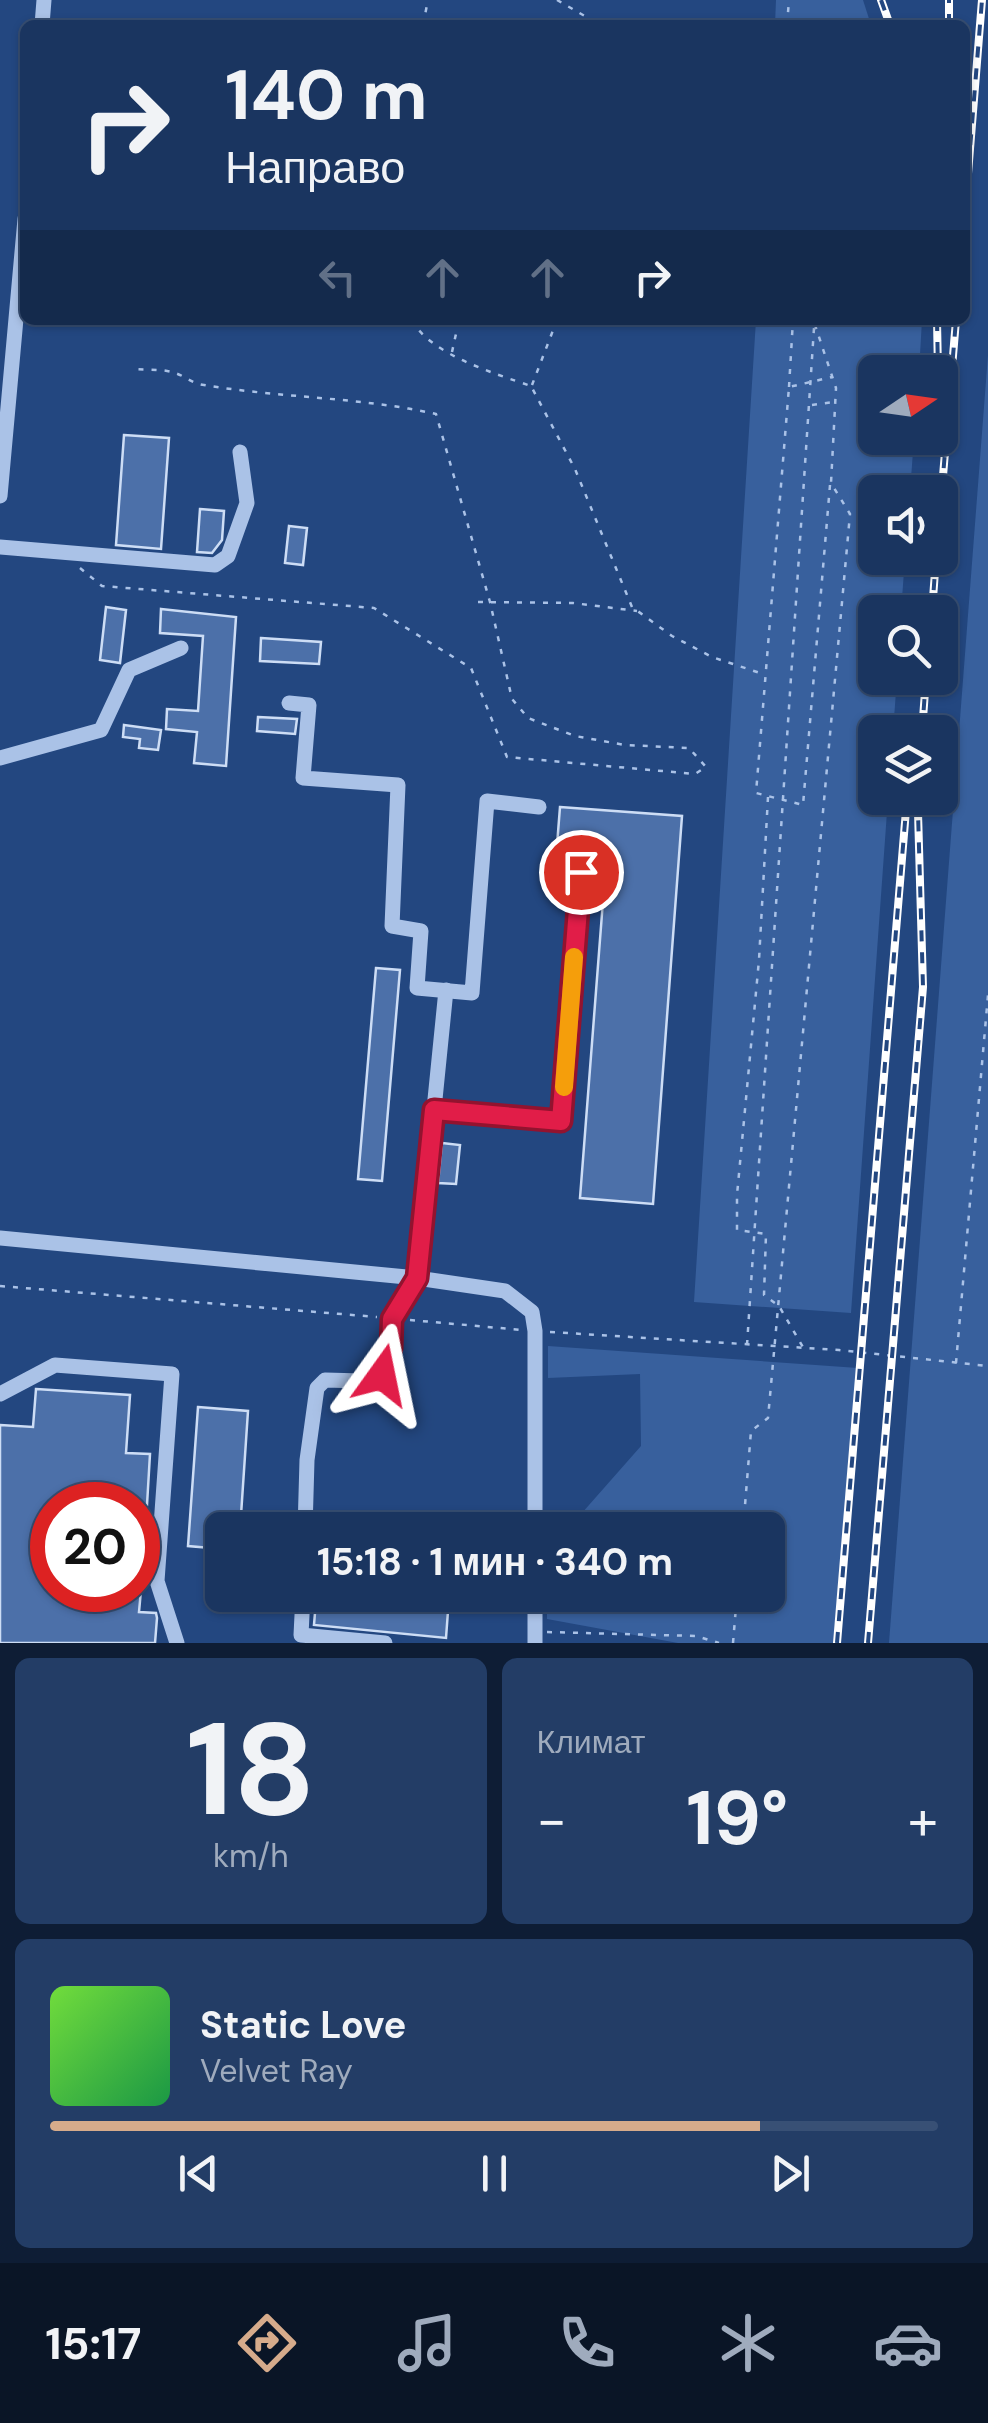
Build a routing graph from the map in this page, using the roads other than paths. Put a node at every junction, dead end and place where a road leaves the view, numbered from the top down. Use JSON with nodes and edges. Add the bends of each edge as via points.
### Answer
{"nodes":[{"id":1,"x":20,"y":259,"type":"edge"},
{"id":2,"x":6,"y":371,"type":"edge"},
{"id":3,"x":240,"y":452,"type":"dead end"},
{"id":4,"x":0,"y":496,"type":"edge"},
{"id":5,"x":0,"y":546,"type":"edge"},
{"id":6,"x":180,"y":648,"type":"dead end"},
{"id":7,"x":290,"y":702,"type":"dead end"},
{"id":8,"x":0,"y":758,"type":"edge"},
{"id":9,"x":538,"y":808,"type":"dead end"},
{"id":10,"x":581,"y":872,"type":"dead end"},
{"id":11,"x":446,"y":990,"type":"junction"},
{"id":12,"x":434,"y":1110,"type":"junction"},
{"id":13,"x":0,"y":1238,"type":"edge"},
{"id":14,"x":417,"y":1278,"type":"junction"},
{"id":15,"x":0,"y":1394,"type":"edge"},
{"id":16,"x":306,"y":1512,"type":"edge"},
{"id":17,"x":535,"y":1512,"type":"edge"},
{"id":18,"x":302,"y":1612,"type":"edge"},
{"id":19,"x":535,"y":1612,"type":"edge"},
{"id":20,"x":535,"y":1638,"type":"edge"},
{"id":21,"x":177,"y":1643,"type":"edge"},
{"id":22,"x":385,"y":1643,"type":"edge"}],
"edges":[{"from":1,"to":2,"type":"street"},
{"from":2,"to":4,"type":"street"},
{"from":3,"to":5,"type":"street","via":[[247,503],[228,556],[214,565]]},
{"from":6,"to":8,"type":"street","via":[[129,670],[102,730]]},
{"from":7,"to":11,"type":"street","via":[[308,705],[302,778],[398,786],[392,926],[421,931],[417,988]]},
{"from":9,"to":11,"type":"street","via":[[487,802],[472,993]]},
{"from":10,"to":12,"type":"street","via":[[561,1121]]},
{"from":11,"to":12,"type":"street"},
{"from":12,"to":14,"type":"street"},
{"from":13,"to":14,"type":"street"},
{"from":14,"to":16,"type":"street","via":[[392,1319],[382,1375],[325,1380],[317,1388]]},
{"from":14,"to":17,"type":"street","via":[[505,1291],[532,1312]]},
{"from":15,"to":21,"type":"street","via":[[55,1365],[172,1374],[157,1582]]},
{"from":18,"to":22,"type":"street","via":[[301,1635]]},
{"from":19,"to":20,"type":"street"}]}
